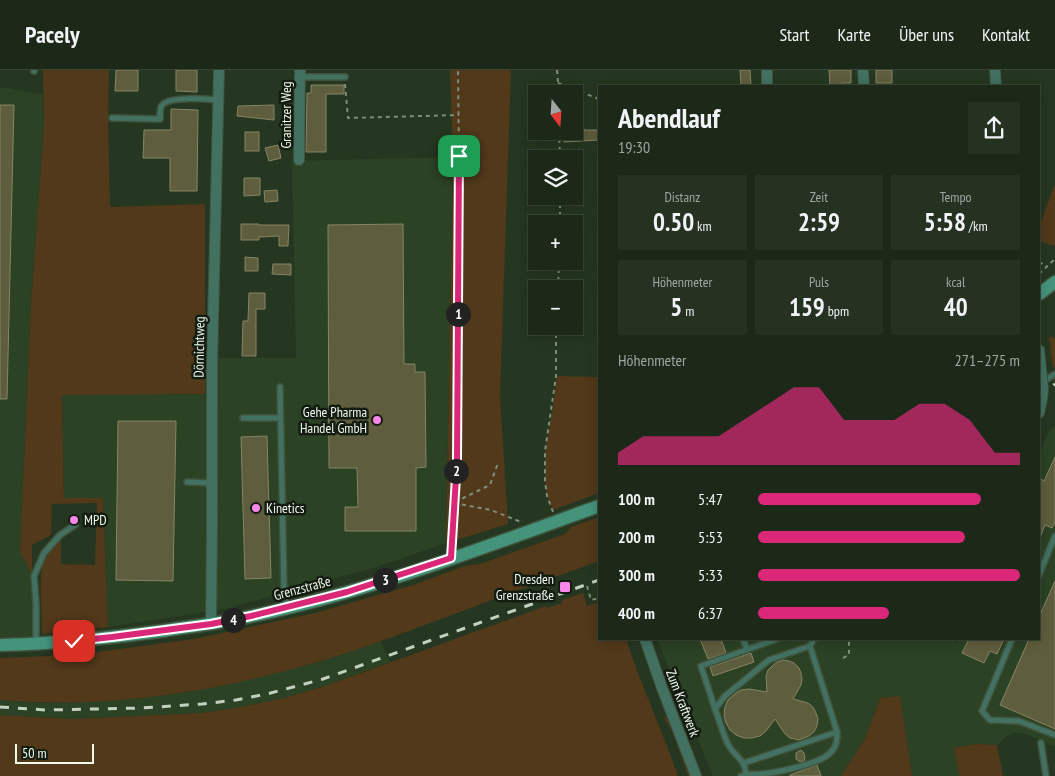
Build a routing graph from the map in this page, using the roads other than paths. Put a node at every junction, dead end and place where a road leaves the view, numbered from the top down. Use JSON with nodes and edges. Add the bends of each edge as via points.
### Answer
{"nodes":[{"id":1,"x":219,"y":70,"type":"edge"},
{"id":2,"x":767,"y":70,"type":"edge"},
{"id":3,"x":863,"y":70,"type":"edge"},
{"id":4,"x":995,"y":70,"type":"edge"},
{"id":5,"x":300,"y":73,"type":"edge"},
{"id":6,"x":344,"y":77,"type":"road end"},
{"id":7,"x":768,"y":85,"type":"edge"},
{"id":8,"x":864,"y":85,"type":"edge"},
{"id":9,"x":996,"y":85,"type":"edge"},
{"id":10,"x":219,"y":100,"type":"junction"},
{"id":11,"x":112,"y":118,"type":"dead end"},
{"id":12,"x":299,"y":160,"type":"dead end"},
{"id":13,"x":1055,"y":282,"type":"edge"},
{"id":14,"x":1040,"y":293,"type":"edge"},
{"id":15,"x":1040,"y":355,"type":"edge"},
{"id":16,"x":1055,"y":374,"type":"edge"},
{"id":17,"x":1040,"y":383,"type":"edge"},
{"id":18,"x":280,"y":387,"type":"dead end"},
{"id":19,"x":1040,"y":407,"type":"edge"},
{"id":20,"x":243,"y":418,"type":"dead end"},
{"id":21,"x":280,"y":418,"type":"junction"},
{"id":22,"x":188,"y":482,"type":"dead end"},
{"id":23,"x":212,"y":483,"type":"junction"},
{"id":24,"x":598,"y":506,"type":"edge"},
{"id":25,"x":75,"y":525,"type":"dead end"},
{"id":26,"x":1055,"y":536,"type":"edge"},
{"id":27,"x":1040,"y":573,"type":"edge"},
{"id":28,"x":287,"y":608,"type":"junction"},
{"id":29,"x":211,"y":624,"type":"junction"},
{"id":30,"x":645,"y":640,"type":"edge"},
{"id":31,"x":743,"y":640,"type":"edge"},
{"id":32,"x":774,"y":640,"type":"edge"},
{"id":33,"x":813,"y":640,"type":"edge"},
{"id":34,"x":1012,"y":640,"type":"edge"},
{"id":35,"x":36,"y":644,"type":"junction"},
{"id":36,"x":0,"y":645,"type":"edge"},
{"id":37,"x":810,"y":646,"type":"junction"},
{"id":38,"x":747,"y":649,"type":"junction"},
{"id":39,"x":715,"y":709,"type":"junction"},
{"id":40,"x":838,"y":732,"type":"junction"},
{"id":41,"x":1055,"y":735,"type":"edge"},
{"id":42,"x":1041,"y":743,"type":"dead end"},
{"id":43,"x":744,"y":763,"type":"junction"},
{"id":44,"x":744,"y":775,"type":"edge"},
{"id":45,"x":696,"y":776,"type":"edge"},
{"id":46,"x":1046,"y":776,"type":"edge"}],
"edges":[{"from":1,"to":10,"type":"street","name":"Dörnichtweg"},
{"from":2,"to":7,"type":"street"},
{"from":3,"to":8,"type":"street"},
{"from":4,"to":9,"type":"street"},
{"from":5,"to":6,"type":"lane"},
{"from":5,"to":12,"type":"street","name":"Granitzer Weg"},
{"from":10,"to":11,"type":"lane","via":[[172,99],[164,102],[160,119]]},
{"from":10,"to":23,"type":"street","name":"Dörnichtweg"},
{"from":13,"to":14,"type":"main road"},
{"from":15,"to":19,"type":"street","bridge":true,"via":[[1043,388]]},
{"from":16,"to":17,"type":"lane"},
{"from":18,"to":21,"type":"lane"},
{"from":20,"to":21,"type":"lane"},
{"from":21,"to":28,"type":"lane"},
{"from":22,"to":23,"type":"lane"},
{"from":23,"to":29,"type":"street","name":"Dörnichtweg"},
{"from":24,"to":28,"type":"main road","name":"Grenzstraße","via":[[347,592]]},
{"from":25,"to":35,"type":"lane","via":[[60,535],[44,553],[34,576]]},
{"from":26,"to":27,"type":"lane"},
{"from":28,"to":29,"type":"main road","name":"Grenzstraße"},
{"from":29,"to":35,"type":"main road","name":"Grenzstraße"},
{"from":30,"to":45,"type":"street","name":"Zum Kraftwerk"},
{"from":31,"to":38,"type":"lane"},
{"from":32,"to":38,"type":"lane"},
{"from":33,"to":37,"type":"lane"},
{"from":34,"to":41,"type":"lane","via":[[982,711],[990,720],[1019,721]]},
{"from":35,"to":36,"type":"main road","name":"Grenzstraße"},
{"from":37,"to":39,"type":"lane","via":[[769,660],[725,696]]},
{"from":37,"to":40,"type":"lane"},
{"from":38,"to":39,"type":"lane","via":[[701,666]]},
{"from":39,"to":43,"type":"lane","via":[[729,746]]},
{"from":40,"to":43,"type":"lane"},
{"from":40,"to":44,"type":"lane","via":[[838,741],[824,758],[761,774]]},
{"from":42,"to":46,"type":"lane"},
{"from":43,"to":44,"type":"lane"}]}
